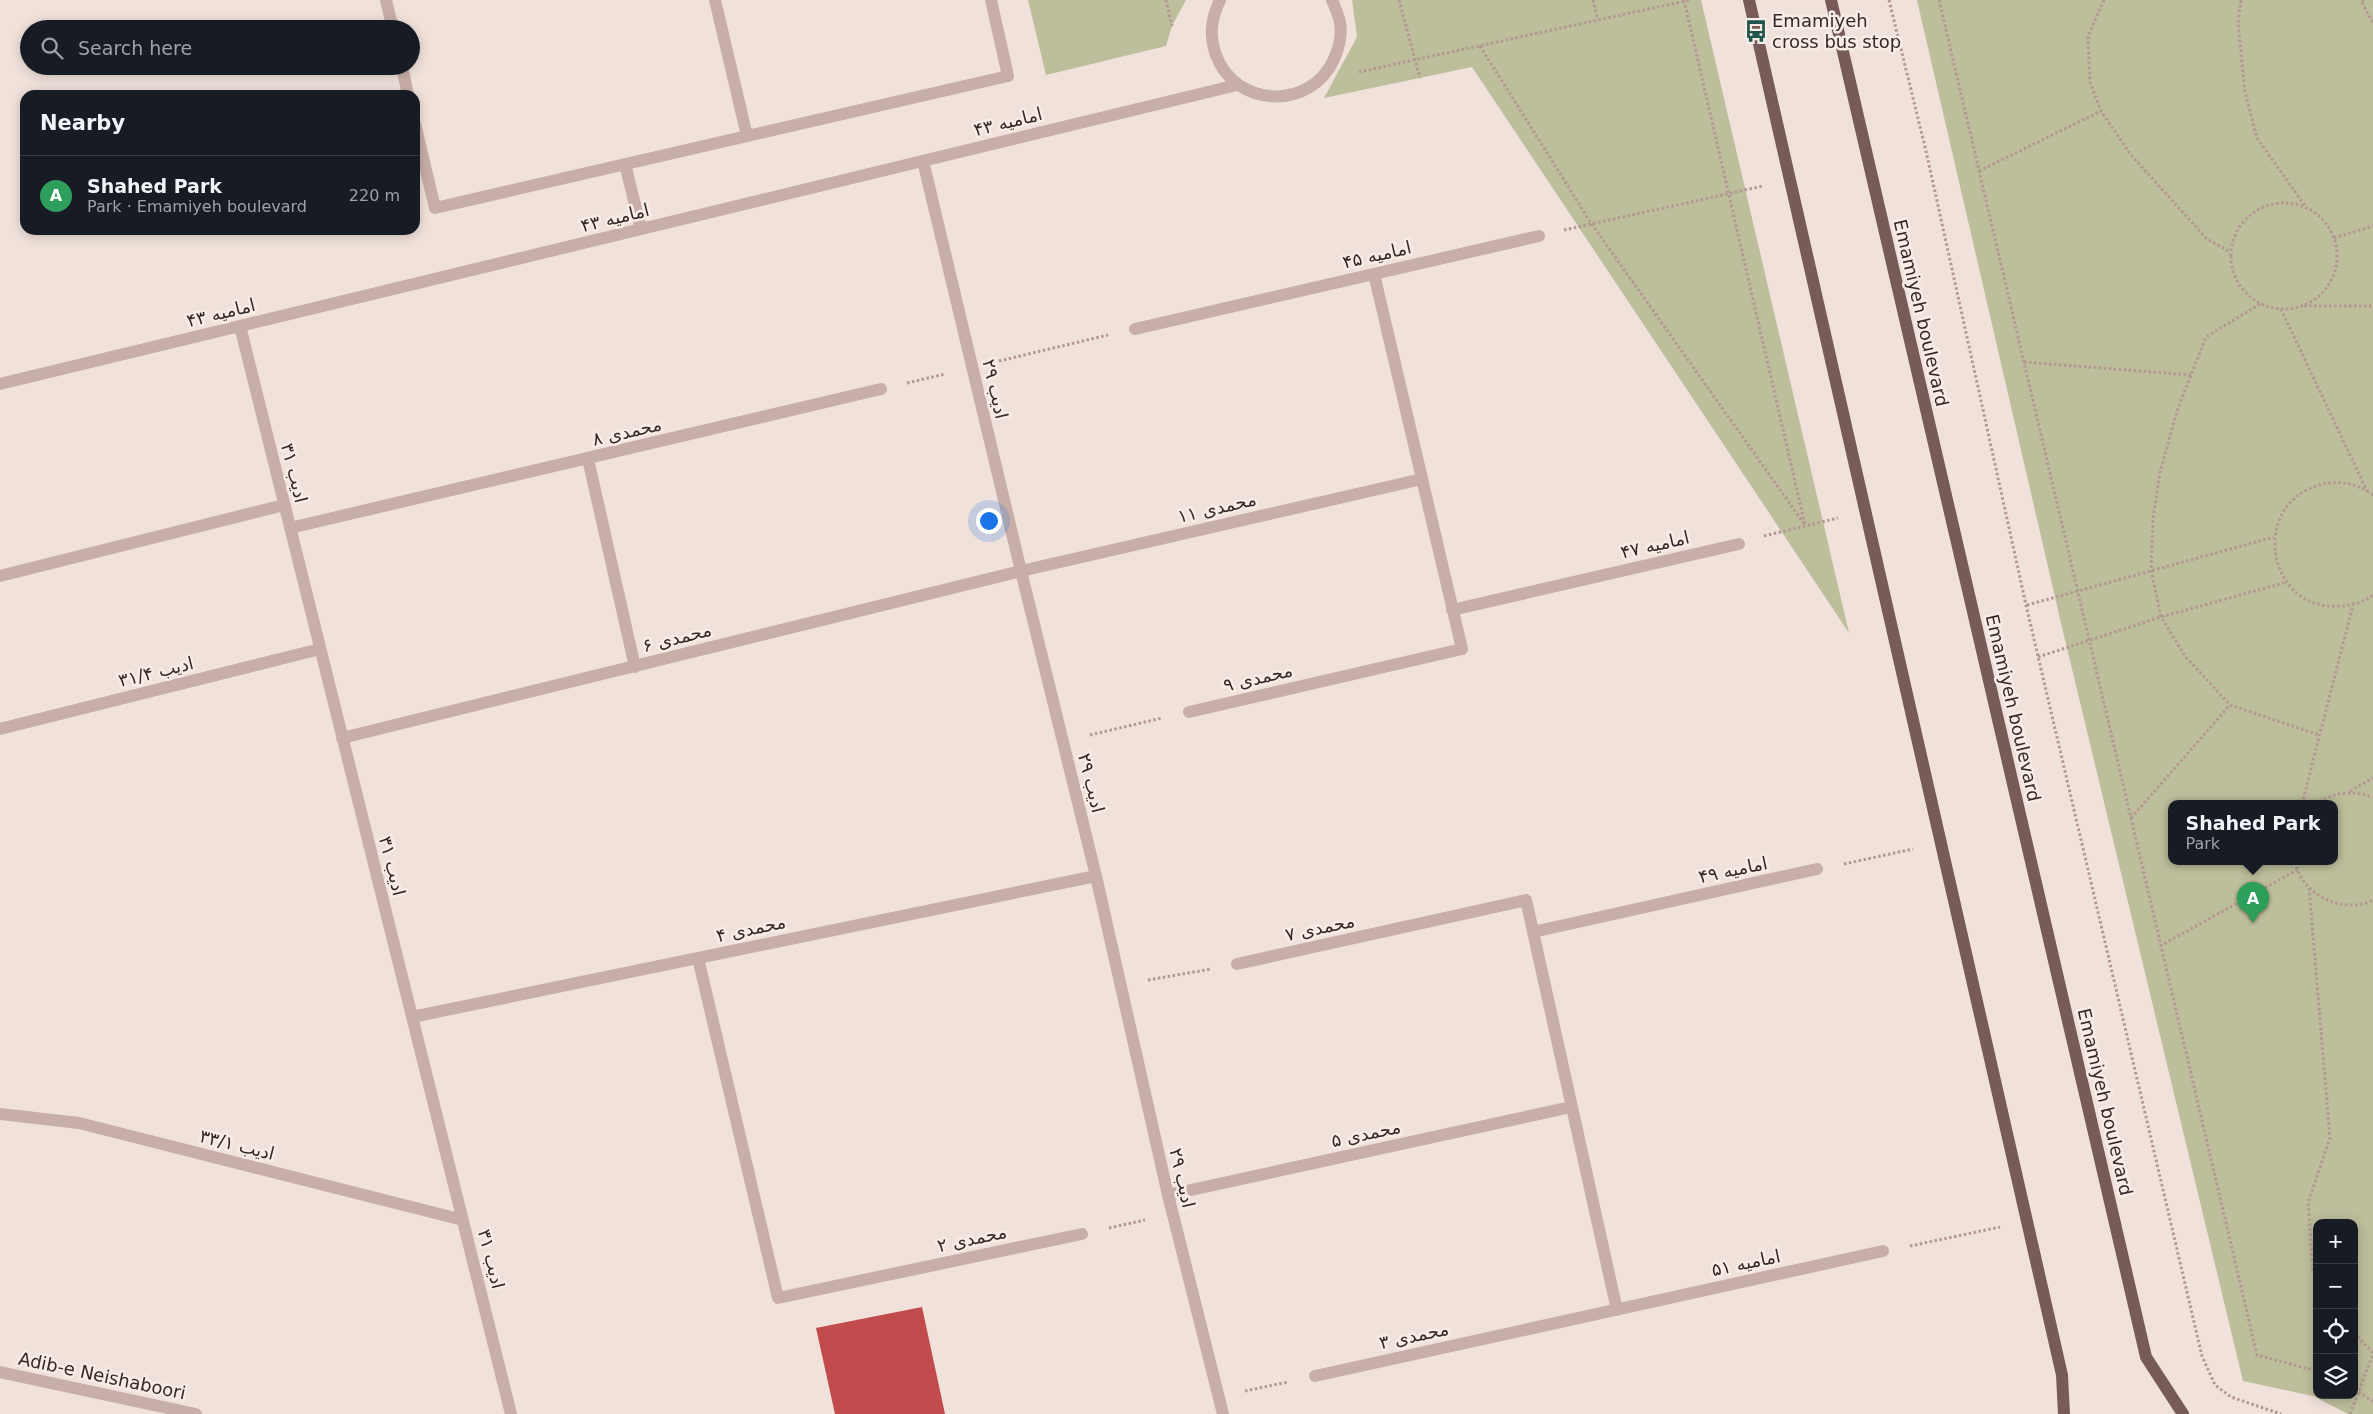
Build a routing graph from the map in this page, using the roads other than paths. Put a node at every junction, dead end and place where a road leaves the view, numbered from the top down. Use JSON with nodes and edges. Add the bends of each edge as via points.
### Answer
{"nodes":[{"id":1,"x":386,"y":0,"type":"edge"},
{"id":2,"x":715,"y":0,"type":"edge"},
{"id":3,"x":991,"y":0,"type":"edge"},
{"id":4,"x":1220,"y":0,"type":"edge"},
{"id":5,"x":1332,"y":0,"type":"edge"},
{"id":6,"x":1749,"y":0,"type":"edge"},
{"id":7,"x":1831,"y":0,"type":"edge"},
{"id":8,"x":391,"y":20,"type":"edge"},
{"id":9,"x":404,"y":75,"type":"edge"},
{"id":10,"x":1237,"y":85,"type":"junction"},
{"id":11,"x":407,"y":90,"type":"edge"},
{"id":12,"x":747,"y":136,"type":"junction"},
{"id":13,"x":420,"y":145,"type":"edge"},
{"id":14,"x":923,"y":160,"type":"junction"},
{"id":15,"x":625,"y":164,"type":"junction"},
{"id":16,"x":641,"y":229,"type":"junction"},
{"id":17,"x":1539,"y":236,"type":"road end"},
{"id":18,"x":1374,"y":274,"type":"junction"},
{"id":19,"x":240,"y":326,"type":"junction"},
{"id":20,"x":1135,"y":329,"type":"road end"},
{"id":21,"x":0,"y":384,"type":"edge"},
{"id":22,"x":881,"y":389,"type":"road end"},
{"id":23,"x":588,"y":459,"type":"junction"},
{"id":24,"x":1422,"y":479,"type":"junction"},
{"id":25,"x":284,"y":505,"type":"junction"},
{"id":26,"x":290,"y":528,"type":"junction"},
{"id":27,"x":1739,"y":544,"type":"road end"},
{"id":28,"x":1021,"y":571,"type":"junction"},
{"id":29,"x":0,"y":576,"type":"edge"},
{"id":30,"x":1452,"y":610,"type":"junction"},
{"id":31,"x":320,"y":649,"type":"junction"},
{"id":32,"x":635,"y":667,"type":"junction"},
{"id":33,"x":1189,"y":712,"type":"road end"},
{"id":34,"x":0,"y":728,"type":"edge"},
{"id":35,"x":342,"y":738,"type":"junction"},
{"id":36,"x":1816,"y":869,"type":"road end"},
{"id":37,"x":1096,"y":876,"type":"junction"},
{"id":38,"x":1533,"y":932,"type":"junction"},
{"id":39,"x":698,"y":958,"type":"junction"},
{"id":40,"x":1237,"y":964,"type":"road end"},
{"id":41,"x":412,"y":1017,"type":"junction"},
{"id":42,"x":1572,"y":1106,"type":"junction"},
{"id":43,"x":0,"y":1114,"type":"edge"},
{"id":44,"x":1168,"y":1195,"type":"junction"},
{"id":45,"x":463,"y":1220,"type":"junction"},
{"id":46,"x":1082,"y":1234,"type":"road end"},
{"id":47,"x":1883,"y":1251,"type":"road end"},
{"id":48,"x":1617,"y":1310,"type":"junction"},
{"id":49,"x":0,"y":1372,"type":"edge"},
{"id":50,"x":1315,"y":1376,"type":"road end"},
{"id":51,"x":196,"y":1414,"type":"edge"},
{"id":52,"x":511,"y":1414,"type":"edge"},
{"id":53,"x":1222,"y":1414,"type":"edge"},
{"id":54,"x":2064,"y":1414,"type":"edge"},
{"id":55,"x":2183,"y":1414,"type":"edge"}],
"edges":[{"from":1,"to":8,"type":"street"},
{"from":2,"to":12,"type":"street"},
{"from":3,"to":12,"type":"street","via":[[1008,76]]},
{"from":4,"to":10,"type":"street","via":[[1212,17],[1212,43],[1220,67]]},
{"from":5,"to":10,"type":"street","via":[[1340,22],[1339,48],[1329,71],[1311,88],[1286,96],[1260,96]]},
{"from":6,"to":54,"type":"main road","via":[[2062,1375]]},
{"from":7,"to":55,"type":"main road","name":"Emamiyeh boulevard","via":[[2146,1357]]},
{"from":9,"to":11,"type":"street"},
{"from":10,"to":14,"type":"street","name":"امامیه ۴۳"},
{"from":12,"to":15,"type":"street"},
{"from":13,"to":15,"type":"street","via":[[435,208]]},
{"from":14,"to":16,"type":"street","name":"امامیه ۴۳"},
{"from":14,"to":28,"type":"street","name":"ادیب ۲۹"},
{"from":15,"to":16,"type":"street"},
{"from":16,"to":19,"type":"street","name":"امامیه ۴۳"},
{"from":17,"to":18,"type":"street","name":"امامیه ۴۵"},
{"from":18,"to":20,"type":"street","name":"امامیه ۴۵"},
{"from":18,"to":24,"type":"street"},
{"from":19,"to":21,"type":"street","name":"امامیه ۴۳"},
{"from":19,"to":25,"type":"street","name":"ادیب ۳۱"},
{"from":22,"to":23,"type":"street","name":"محمدی ۸"},
{"from":23,"to":26,"type":"street","name":"محمدی ۸"},
{"from":23,"to":32,"type":"street"},
{"from":24,"to":28,"type":"street","name":"محمدی ۱۱"},
{"from":24,"to":30,"type":"street"},
{"from":25,"to":26,"type":"street","name":"ادیب ۳۱"},
{"from":25,"to":29,"type":"street"},
{"from":26,"to":31,"type":"street","name":"ادیب ۳۱"},
{"from":27,"to":30,"type":"street","name":"امامیه ۴۷"},
{"from":28,"to":32,"type":"street","name":"محمدی ۶"},
{"from":28,"to":37,"type":"street","name":"ادیب ۲۹"},
{"from":30,"to":33,"type":"street","name":"محمدی ۹","via":[[1462,649]]},
{"from":31,"to":34,"type":"street","name":"ادیب ۳۱/۴"},
{"from":31,"to":35,"type":"street","name":"ادیب ۳۱"},
{"from":32,"to":35,"type":"street","name":"محمدی ۶"},
{"from":35,"to":41,"type":"street","name":"ادیب ۳۱"},
{"from":36,"to":38,"type":"street","name":"امامیه ۴۹"},
{"from":37,"to":39,"type":"street","name":"محمدی ۴"},
{"from":37,"to":44,"type":"street","name":"ادیب ۲۹"},
{"from":38,"to":40,"type":"street","name":"محمدی ۷","via":[[1526,900]]},
{"from":38,"to":42,"type":"street"},
{"from":39,"to":41,"type":"street","name":"محمدی ۴"},
{"from":39,"to":46,"type":"street","name":"محمدی ۲","via":[[778,1298]]},
{"from":41,"to":45,"type":"street","name":"ادیب ۳۱"},
{"from":42,"to":44,"type":"street","name":"محمدی ۵"},
{"from":42,"to":48,"type":"street"},
{"from":43,"to":45,"type":"street","name":"ادیب ۳۳/۱","via":[[79,1123]]},
{"from":44,"to":53,"type":"street","name":"ادیب ۲۹"},
{"from":45,"to":52,"type":"street","name":"ادیب ۳۱"},
{"from":47,"to":48,"type":"street","name":"امامیه ۵۱"},
{"from":48,"to":50,"type":"street","name":"محمدی ۳"},
{"from":49,"to":51,"type":"street","name":"Adib-e Neishaboori"}]}
